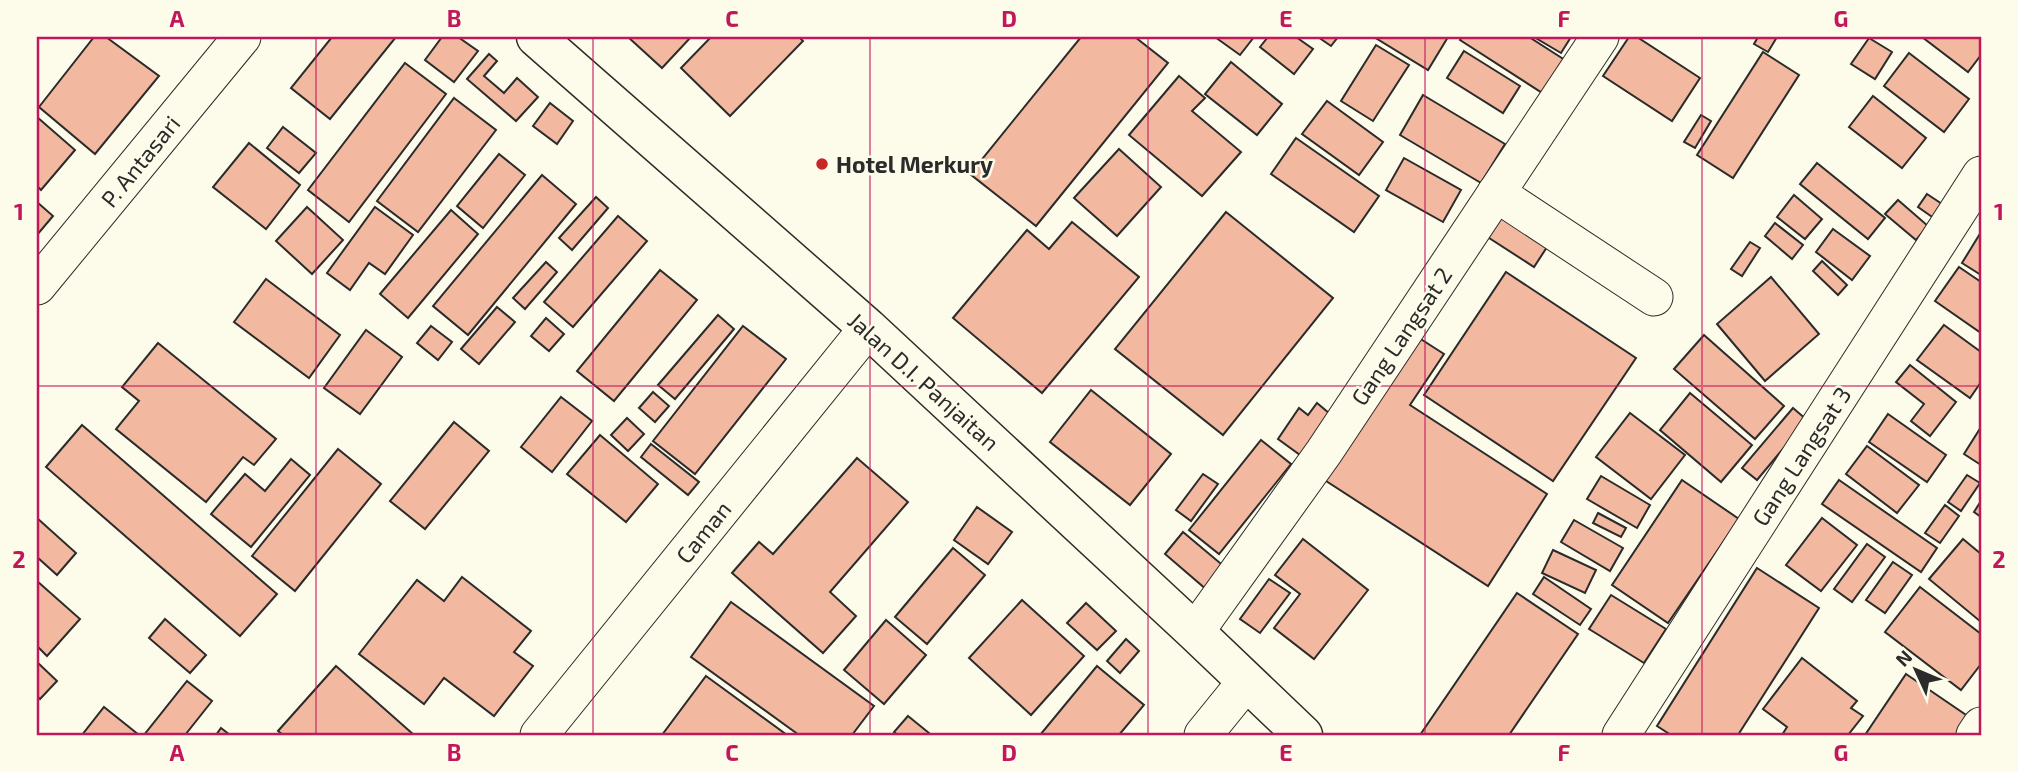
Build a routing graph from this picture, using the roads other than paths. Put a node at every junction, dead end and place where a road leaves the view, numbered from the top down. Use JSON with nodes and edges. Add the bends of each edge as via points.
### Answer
{"nodes":[{"id":1,"x":242,"y":37,"type":"edge"},
{"id":2,"x":536,"y":37,"type":"edge"},
{"id":3,"x":1600,"y":37,"type":"edge"},
{"id":4,"x":1981,"y":176,"type":"edge"},
{"id":5,"x":1496,"y":193,"type":"junction"},
{"id":6,"x":37,"y":286,"type":"edge"},
{"id":7,"x":1654,"y":297,"type":"dead end"},
{"id":8,"x":868,"y":328,"type":"junction"},
{"id":9,"x":1195,"y":632,"type":"junction"},
{"id":10,"x":1246,"y":682,"type":"junction"},
{"id":11,"x":1981,"y":726,"type":"edge"},
{"id":12,"x":538,"y":735,"type":"edge"},
{"id":13,"x":1203,"y":735,"type":"edge"},
{"id":14,"x":1303,"y":735,"type":"edge"},
{"id":15,"x":1621,"y":735,"type":"edge"},
{"id":16,"x":1975,"y":735,"type":"edge"}],
"edges":[{"from":1,"to":6,"type":"street","name":"P. Antasari"},
{"from":2,"to":8,"type":"street","name":"Jalan D.I. Panjaitan"},
{"from":3,"to":5,"type":"street","name":"Gang Langsat 2"},
{"from":4,"to":15,"type":"street","name":"Gang Langsat 3"},
{"from":5,"to":7,"type":"street"},
{"from":5,"to":9,"type":"street","name":"Gang Langsat 2","via":[[1324,452]]},
{"from":8,"to":9,"type":"street","name":"Jalan D.I. Panjaitan"},
{"from":8,"to":12,"type":"street","name":"Caman"},
{"from":9,"to":10,"type":"street","name":"Jalan D.I. Panjaitan"},
{"from":10,"to":13,"type":"street"},
{"from":10,"to":14,"type":"street","name":"Jalan D.I. Panjaitan"},
{"from":11,"to":16,"type":"street"}]}
